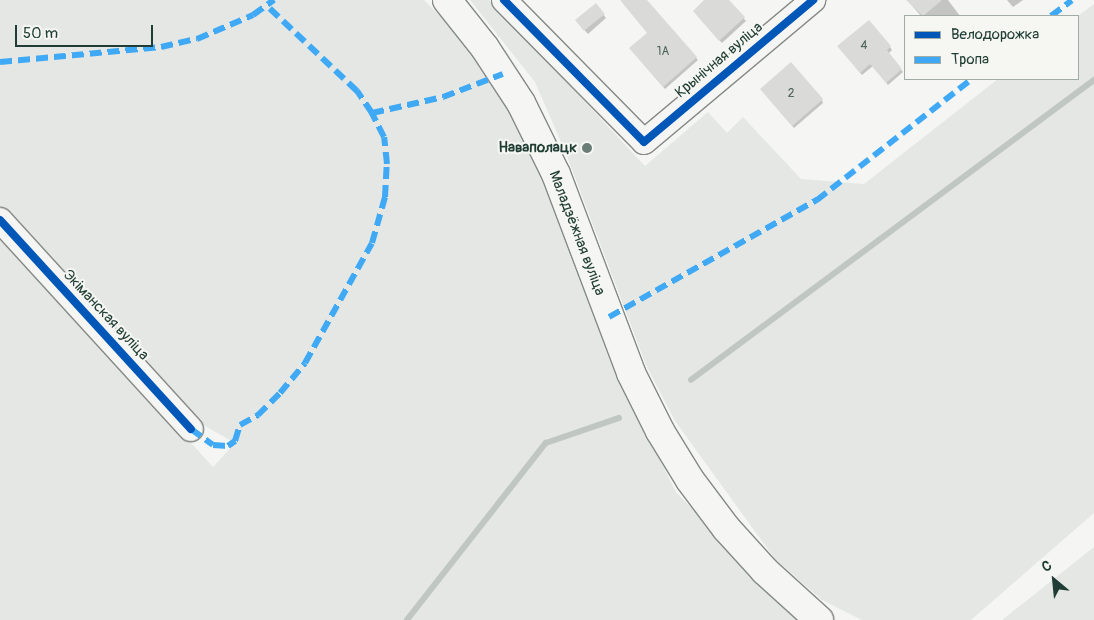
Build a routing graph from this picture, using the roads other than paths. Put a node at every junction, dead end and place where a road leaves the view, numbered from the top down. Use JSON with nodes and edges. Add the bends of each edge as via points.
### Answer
{"nodes":[{"id":1,"x":447,"y":0,"type":"edge"},
{"id":2,"x":504,"y":0,"type":"edge"},
{"id":3,"x":813,"y":0,"type":"edge"},
{"id":4,"x":0,"y":220,"type":"edge"},
{"id":5,"x":191,"y":429,"type":"dead end"},
{"id":6,"x":819,"y":620,"type":"edge"}],
"edges":[{"from":1,"to":6,"type":"main road","name":"Маладзёжная вуліца","via":[[486,48],[522,103],[556,174],[631,373],[660,431],[690,480],[726,528],[765,571]]},
{"from":2,"to":3,"type":"street","name":"Крынічная вуліца","via":[[644,142]]},
{"from":4,"to":5,"type":"street","name":"Экіманская вуліца"}]}
